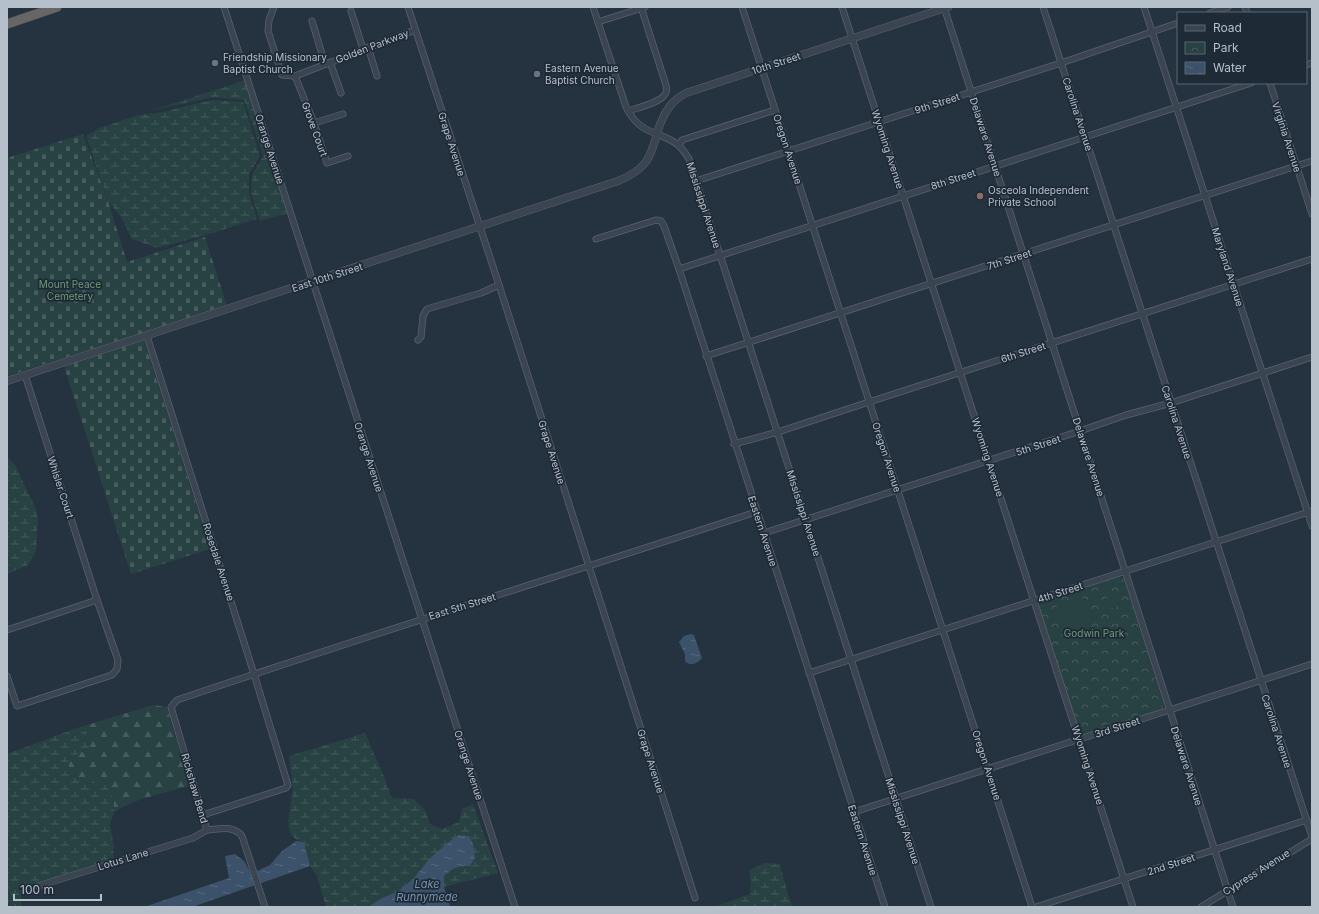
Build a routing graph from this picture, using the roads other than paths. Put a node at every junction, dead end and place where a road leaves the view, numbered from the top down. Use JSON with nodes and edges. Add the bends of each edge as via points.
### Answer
{"nodes":[{"id":1,"x":57,"y":7,"type":"edge"},
{"id":2,"x":224,"y":7,"type":"edge"},
{"id":3,"x":274,"y":7,"type":"edge"},
{"id":4,"x":408,"y":7,"type":"edge"},
{"id":5,"x":593,"y":7,"type":"edge"},
{"id":6,"x":643,"y":7,"type":"edge"},
{"id":7,"x":742,"y":7,"type":"edge"},
{"id":8,"x":842,"y":7,"type":"edge"},
{"id":9,"x":945,"y":7,"type":"edge"},
{"id":10,"x":1043,"y":7,"type":"edge"},
{"id":11,"x":1144,"y":7,"type":"edge"},
{"id":12,"x":1228,"y":7,"type":"edge"},
{"id":13,"x":351,"y":11,"type":"dead end"},
{"id":14,"x":1213,"y":12,"type":"edge"},
{"id":15,"x":312,"y":22,"type":"dead end"},
{"id":16,"x":598,"y":22,"type":"junction"},
{"id":17,"x":1177,"y":23,"type":"edge"},
{"id":18,"x":7,"y":24,"type":"edge"},
{"id":19,"x":415,"y":30,"type":"junction"},
{"id":20,"x":1152,"y":32,"type":"junction"},
{"id":21,"x":852,"y":38,"type":"junction"},
{"id":22,"x":365,"y":48,"type":"junction"},
{"id":23,"x":327,"y":63,"type":"junction"},
{"id":24,"x":1061,"y":63,"type":"junction"},
{"id":25,"x":761,"y":67,"type":"junction"},
{"id":26,"x":295,"y":76,"type":"junction"},
{"id":27,"x":377,"y":76,"type":"dead end"},
{"id":28,"x":1248,"y":84,"type":"edge"},
{"id":29,"x":1270,"y":84,"type":"edge"},
{"id":30,"x":971,"y":92,"type":"junction"},
{"id":31,"x":341,"y":93,"type":"dead end"},
{"id":32,"x":1177,"y":107,"type":"junction"},
{"id":33,"x":775,"y":110,"type":"junction"},
{"id":34,"x":628,"y":111,"type":"junction"},
{"id":35,"x":343,"y":114,"type":"dead end"},
{"id":36,"x":880,"y":122,"type":"junction"},
{"id":37,"x":314,"y":123,"type":"junction"},
{"id":38,"x":657,"y":134,"type":"junction"},
{"id":39,"x":1085,"y":137,"type":"junction"},
{"id":40,"x":679,"y":145,"type":"junction"},
{"id":41,"x":789,"y":152,"type":"junction"},
{"id":42,"x":348,"y":156,"type":"dead end"},
{"id":43,"x":1312,"y":161,"type":"edge"},
{"id":44,"x":643,"y":165,"type":"joint"},
{"id":45,"x":995,"y":165,"type":"junction"},
{"id":46,"x":1296,"y":166,"type":"junction"},
{"id":47,"x":696,"y":181,"type":"junction"},
{"id":48,"x":904,"y":195,"type":"junction"},
{"id":49,"x":1205,"y":196,"type":"junction"},
{"id":50,"x":1312,"y":214,"type":"edge"},
{"id":51,"x":812,"y":225,"type":"junction"},
{"id":52,"x":1114,"y":225,"type":"junction"},
{"id":53,"x":480,"y":226,"type":"junction"},
{"id":54,"x":596,"y":239,"type":"dead end"},
{"id":55,"x":1024,"y":254,"type":"junction"},
{"id":56,"x":721,"y":256,"type":"junction"},
{"id":57,"x":1312,"y":259,"type":"edge"},
{"id":58,"x":678,"y":269,"type":"junction"},
{"id":59,"x":312,"y":281,"type":"junction"},
{"id":60,"x":932,"y":284,"type":"junction"},
{"id":61,"x":1234,"y":284,"type":"junction"},
{"id":62,"x":499,"y":285,"type":"junction"},
{"id":63,"x":841,"y":313,"type":"junction"},
{"id":64,"x":1142,"y":314,"type":"junction"},
{"id":65,"x":147,"y":336,"type":"junction"},
{"id":66,"x":418,"y":340,"type":"dead end"},
{"id":67,"x":749,"y":342,"type":"junction"},
{"id":68,"x":1053,"y":343,"type":"junction"},
{"id":69,"x":706,"y":356,"type":"junction"},
{"id":70,"x":1312,"y":357,"type":"edge"},
{"id":71,"x":961,"y":372,"type":"junction"},
{"id":72,"x":1262,"y":373,"type":"junction"},
{"id":73,"x":25,"y":375,"type":"junction"},
{"id":74,"x":7,"y":381,"type":"edge"},
{"id":75,"x":869,"y":402,"type":"junction"},
{"id":76,"x":1171,"y":403,"type":"junction"},
{"id":77,"x":1080,"y":431,"type":"junction"},
{"id":78,"x":778,"y":432,"type":"junction"},
{"id":79,"x":734,"y":444,"type":"junction"},
{"id":80,"x":989,"y":461,"type":"junction"},
{"id":81,"x":898,"y":491,"type":"junction"},
{"id":82,"x":1310,"y":511,"type":"edge"},
{"id":83,"x":756,"y":512,"type":"junction"},
{"id":84,"x":806,"y":520,"type":"junction"},
{"id":85,"x":1312,"y":526,"type":"edge"},
{"id":86,"x":764,"y":533,"type":"junction"},
{"id":87,"x":1216,"y":542,"type":"junction"},
{"id":88,"x":589,"y":567,"type":"junction"},
{"id":89,"x":1125,"y":571,"type":"junction"},
{"id":90,"x":97,"y":600,"type":"junction"},
{"id":91,"x":1034,"y":600,"type":"junction"},
{"id":92,"x":421,"y":619,"type":"junction"},
{"id":93,"x":7,"y":630,"type":"edge"},
{"id":94,"x":943,"y":630,"type":"junction"},
{"id":95,"x":851,"y":659,"type":"junction"},
{"id":96,"x":1312,"y":664,"type":"edge"},
{"id":97,"x":808,"y":673,"type":"junction"},
{"id":98,"x":254,"y":674,"type":"junction"},
{"id":99,"x":7,"y":676,"type":"edge"},
{"id":100,"x":1261,"y":681,"type":"junction"},
{"id":101,"x":171,"y":707,"type":"joint"},
{"id":102,"x":1169,"y":710,"type":"junction"},
{"id":103,"x":1080,"y":739,"type":"junction"},
{"id":104,"x":988,"y":769,"type":"junction"},
{"id":105,"x":896,"y":798,"type":"junction"},
{"id":106,"x":854,"y":812,"type":"junction"},
{"id":107,"x":203,"y":814,"type":"junction"},
{"id":108,"x":1307,"y":820,"type":"junction"},
{"id":109,"x":207,"y":830,"type":"junction"},
{"id":110,"x":1312,"y":838,"type":"edge"},
{"id":111,"x":1215,"y":850,"type":"junction"},
{"id":112,"x":1124,"y":879,"type":"junction"},
{"id":113,"x":38,"y":886,"type":"dead end"},
{"id":114,"x":1228,"y":890,"type":"junction"},
{"id":115,"x":695,"y":898,"type":"dead end"},
{"id":116,"x":265,"y":907,"type":"edge"},
{"id":117,"x":515,"y":907,"type":"edge"},
{"id":118,"x":884,"y":907,"type":"edge"},
{"id":119,"x":931,"y":907,"type":"edge"},
{"id":120,"x":1032,"y":907,"type":"edge"},
{"id":121,"x":1036,"y":907,"type":"edge"},
{"id":122,"x":1133,"y":907,"type":"edge"},
{"id":123,"x":1201,"y":907,"type":"edge"},
{"id":124,"x":1233,"y":907,"type":"edge"}],
"edges":[{"from":1,"to":18,"type":"highway"},
{"from":2,"to":59,"type":"street","name":"Orange Avenue"},
{"from":3,"to":26,"type":"street","via":[[268,31],[282,75]]},
{"from":4,"to":19,"type":"street","name":"Grape Avenue"},
{"from":5,"to":16,"type":"street"},
{"from":6,"to":16,"type":"street"},
{"from":6,"to":34,"type":"street","via":[[666,92],[657,101]]},
{"from":7,"to":25,"type":"street","name":"Oregon Avenue"},
{"from":8,"to":21,"type":"street","name":"Wyoming Avenue"},
{"from":9,"to":21,"type":"street","name":"10th Street"},
{"from":9,"to":30,"type":"street","name":"Delaware Avenue"},
{"from":10,"to":24,"type":"street","name":"Carolina Avenue"},
{"from":11,"to":20,"type":"street","name":"Maryland Avenue"},
{"from":12,"to":14,"type":"street"},
{"from":13,"to":22,"type":"street"},
{"from":15,"to":23,"type":"street"},
{"from":16,"to":34,"type":"street"},
{"from":17,"to":20,"type":"street","name":"9th Street"},
{"from":19,"to":22,"type":"street","name":"Golden Parkway"},
{"from":19,"to":53,"type":"street","name":"Grape Avenue"},
{"from":20,"to":24,"type":"street","name":"9th Street"},
{"from":20,"to":32,"type":"street","name":"Maryland Avenue"},
{"from":21,"to":25,"type":"street","name":"10th Street"},
{"from":21,"to":36,"type":"street","name":"Wyoming Avenue"},
{"from":22,"to":23,"type":"street","name":"Golden Parkway"},
{"from":22,"to":27,"type":"street"},
{"from":23,"to":26,"type":"street","name":"Golden Parkway"},
{"from":23,"to":31,"type":"street"},
{"from":24,"to":30,"type":"street","name":"9th Street"},
{"from":24,"to":39,"type":"street","name":"Carolina Avenue"},
{"from":25,"to":33,"type":"street","name":"Oregon Avenue"},
{"from":25,"to":38,"type":"street","name":"10th Street","via":[[686,93],[670,106]]},
{"from":26,"to":37,"type":"street","name":"Grove Court"},
{"from":28,"to":32,"type":"street","name":"8th Street"},
{"from":29,"to":46,"type":"street","name":"Virginia Avenue"},
{"from":30,"to":36,"type":"street","name":"9th Street"},
{"from":30,"to":45,"type":"street","name":"Delaware Avenue"},
{"from":32,"to":39,"type":"street","name":"8th Street"},
{"from":32,"to":49,"type":"street","name":"Maryland Avenue"},
{"from":33,"to":40,"type":"street","via":[[682,140]]},
{"from":33,"to":41,"type":"street","name":"Oregon Avenue"},
{"from":34,"to":38,"type":"street","via":[[643,128]]},
{"from":35,"to":37,"type":"street"},
{"from":36,"to":41,"type":"street","name":"9th Street"},
{"from":36,"to":48,"type":"street","name":"Wyoming Avenue"},
{"from":37,"to":42,"type":"street","name":"Grove Court","via":[[327,163]]},
{"from":38,"to":40,"type":"street","name":"Mississippi Avenue"},
{"from":38,"to":44,"type":"street","name":"10th Street","via":[[652,154]]},
{"from":39,"to":45,"type":"street","name":"8th Street"},
{"from":39,"to":52,"type":"street","name":"Carolina Avenue"},
{"from":40,"to":47,"type":"street","name":"Mississippi Avenue","via":[[689,159]]},
{"from":41,"to":47,"type":"street","name":"9th Street"},
{"from":41,"to":51,"type":"street","name":"Oregon Avenue"},
{"from":43,"to":46,"type":"street","name":"7th Street"},
{"from":44,"to":53,"type":"street","name":"East 10th Street","via":[[618,181]]},
{"from":45,"to":48,"type":"street","name":"8th Street"},
{"from":45,"to":55,"type":"street","name":"Delaware Avenue"},
{"from":46,"to":49,"type":"street","name":"7th Street"},
{"from":46,"to":50,"type":"street","name":"Virginia Avenue"},
{"from":47,"to":56,"type":"street","name":"Mississippi Avenue"},
{"from":48,"to":51,"type":"street","name":"8th Street"},
{"from":48,"to":60,"type":"street","name":"Wyoming Avenue"},
{"from":49,"to":52,"type":"street","name":"7th Street"},
{"from":49,"to":61,"type":"street","name":"Maryland Avenue"},
{"from":51,"to":56,"type":"street","name":"8th Street"},
{"from":51,"to":63,"type":"street","name":"Oregon Avenue"},
{"from":52,"to":55,"type":"street","name":"7th Street"},
{"from":52,"to":64,"type":"street","name":"Carolina Avenue"},
{"from":53,"to":59,"type":"street","name":"East 10th Street"},
{"from":53,"to":62,"type":"street","name":"Grape Avenue"},
{"from":54,"to":58,"type":"street","name":"Eastern Avenue","via":[[656,220],[661,221]]},
{"from":55,"to":60,"type":"street","name":"7th Street"},
{"from":55,"to":68,"type":"street","name":"Delaware Avenue"},
{"from":56,"to":58,"type":"street","name":"8th Street"},
{"from":56,"to":67,"type":"street","name":"Mississippi Avenue"},
{"from":57,"to":61,"type":"street","name":"6th Street"},
{"from":58,"to":69,"type":"street","name":"Eastern Avenue"},
{"from":59,"to":65,"type":"street","name":"East 10th Street"},
{"from":59,"to":92,"type":"street","name":"Orange Avenue"},
{"from":60,"to":63,"type":"street","name":"7th Street"},
{"from":60,"to":71,"type":"street","name":"Wyoming Avenue"},
{"from":61,"to":64,"type":"street","name":"6th Street"},
{"from":61,"to":72,"type":"street","name":"Maryland Avenue"},
{"from":62,"to":66,"type":"street","via":[[428,309],[423,316],[421,337]]},
{"from":62,"to":88,"type":"street","name":"Grape Avenue"},
{"from":63,"to":67,"type":"street","name":"7th Street"},
{"from":63,"to":75,"type":"street","name":"Oregon Avenue"},
{"from":64,"to":68,"type":"street","name":"6th Street"},
{"from":64,"to":76,"type":"street","name":"Carolina Avenue"},
{"from":65,"to":73,"type":"street","name":"East 10th Street"},
{"from":65,"to":98,"type":"street","name":"Rosedale Avenue"},
{"from":67,"to":69,"type":"street","name":"7th Street"},
{"from":67,"to":78,"type":"street","name":"Mississippi Avenue"},
{"from":68,"to":71,"type":"street","name":"6th Street"},
{"from":68,"to":77,"type":"street","name":"Delaware Avenue"},
{"from":69,"to":79,"type":"street","name":"Eastern Avenue"},
{"from":70,"to":72,"type":"street","name":"5th Street"},
{"from":71,"to":75,"type":"street","name":"6th Street"},
{"from":71,"to":80,"type":"street","name":"Wyoming Avenue"},
{"from":72,"to":76,"type":"street","name":"5th Street"},
{"from":72,"to":82,"type":"street","name":"Maryland Avenue"},
{"from":73,"to":74,"type":"street","name":"East 10th Street"},
{"from":73,"to":90,"type":"street","name":"Whisler Court"},
{"from":75,"to":78,"type":"street","name":"6th Street"},
{"from":75,"to":81,"type":"street","name":"Oregon Avenue"},
{"from":76,"to":77,"type":"street","name":"5th Street"},
{"from":76,"to":87,"type":"street","name":"Carolina Avenue"},
{"from":77,"to":80,"type":"street","name":"5th Street"},
{"from":77,"to":89,"type":"street","name":"Delaware Avenue"},
{"from":78,"to":79,"type":"street","name":"6th Street"},
{"from":78,"to":84,"type":"street","name":"Mississippi Avenue"},
{"from":79,"to":83,"type":"street","name":"Eastern Avenue"},
{"from":80,"to":81,"type":"street","name":"5th Street"},
{"from":80,"to":91,"type":"street","name":"Wyoming Avenue"},
{"from":81,"to":84,"type":"street","name":"5th Street"},
{"from":81,"to":94,"type":"street","name":"Oregon Avenue"},
{"from":82,"to":85,"type":"street","name":"Maryland Avenue"},
{"from":82,"to":87,"type":"street","name":"4th Street"},
{"from":83,"to":86,"type":"street","name":"Eastern Avenue"},
{"from":83,"to":88,"type":"street","name":"East 5th Street"},
{"from":84,"to":86,"type":"street","name":"5th Street"},
{"from":84,"to":95,"type":"street","name":"Mississippi Avenue"},
{"from":86,"to":97,"type":"street","name":"Eastern Avenue"},
{"from":87,"to":89,"type":"street","name":"4th Street"},
{"from":87,"to":100,"type":"street","name":"Carolina Avenue"},
{"from":88,"to":92,"type":"street","name":"East 5th Street"},
{"from":88,"to":115,"type":"street","name":"Grape Avenue"},
{"from":89,"to":91,"type":"street","name":"4th Street"},
{"from":89,"to":102,"type":"street","name":"Delaware Avenue"},
{"from":90,"to":93,"type":"street"},
{"from":90,"to":99,"type":"street","name":"Whisler Court","via":[[118,660],[112,675],[17,706]]},
{"from":91,"to":94,"type":"street","name":"4th Street"},
{"from":91,"to":103,"type":"street","name":"Wyoming Avenue"},
{"from":92,"to":98,"type":"street","name":"East 5th Street"},
{"from":92,"to":117,"type":"street","name":"Orange Avenue"},
{"from":94,"to":95,"type":"street","name":"4th Street"},
{"from":94,"to":104,"type":"street","name":"Oregon Avenue"},
{"from":95,"to":97,"type":"street","name":"4th Street"},
{"from":95,"to":105,"type":"street","name":"Mississippi Avenue"},
{"from":96,"to":100,"type":"street","name":"3rd Street"},
{"from":97,"to":106,"type":"street","name":"Eastern Avenue"},
{"from":98,"to":101,"type":"street","name":"East 5th Street","via":[[176,700]]},
{"from":98,"to":107,"type":"street","name":"Rosedale Avenue","via":[[288,785],[286,788]]},
{"from":100,"to":102,"type":"street","name":"3rd Street"},
{"from":100,"to":108,"type":"street","name":"Carolina Avenue"},
{"from":101,"to":107,"type":"street","name":"Rickshaw Bend"},
{"from":102,"to":103,"type":"street","name":"3rd Street"},
{"from":102,"to":111,"type":"street","name":"Delaware Avenue"},
{"from":103,"to":104,"type":"street","name":"3rd Street"},
{"from":103,"to":112,"type":"street","name":"Wyoming Avenue"},
{"from":104,"to":105,"type":"street","name":"3rd Street"},
{"from":104,"to":120,"type":"street","name":"Oregon Avenue"},
{"from":105,"to":106,"type":"street","name":"3rd Street"},
{"from":105,"to":119,"type":"street","name":"Mississippi Avenue"},
{"from":106,"to":118,"type":"street","name":"Eastern Avenue"},
{"from":107,"to":109,"type":"street","name":"Rickshaw Bend"},
{"from":108,"to":110,"type":"street","name":"Carolina Avenue"},
{"from":108,"to":111,"type":"street","name":"2nd Street"},
{"from":109,"to":113,"type":"street","name":"Lotus Lane","via":[[193,838]]},
{"from":109,"to":116,"type":"street","name":"Rickshaw Bend","via":[[232,829],[242,836]]},
{"from":110,"to":114,"type":"street","name":"Cypress Avenue"},
{"from":111,"to":112,"type":"street","name":"2nd Street"},
{"from":111,"to":114,"type":"street","name":"Delaware Avenue"},
{"from":112,"to":121,"type":"street","name":"2nd Street"},
{"from":112,"to":122,"type":"street","name":"Wyoming Avenue"},
{"from":114,"to":123,"type":"street","name":"Cypress Avenue"},
{"from":114,"to":124,"type":"street","name":"Delaware Avenue"}]}
